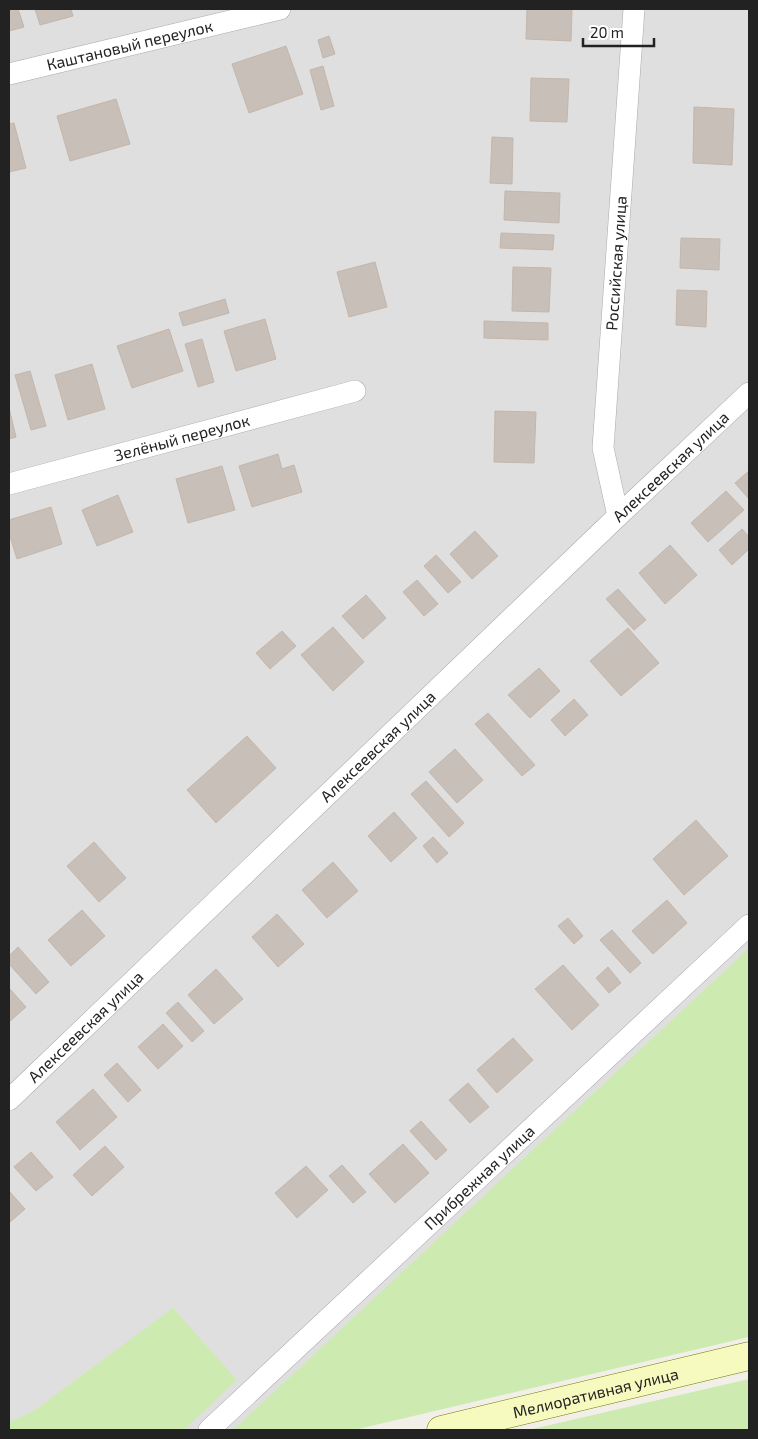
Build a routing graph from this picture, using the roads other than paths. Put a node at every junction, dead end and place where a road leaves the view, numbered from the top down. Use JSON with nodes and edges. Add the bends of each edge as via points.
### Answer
{"nodes":[{"id":1,"x":280,"y":9,"type":"edge"},
{"id":2,"x":634,"y":9,"type":"edge"},
{"id":3,"x":9,"y":74,"type":"edge"},
{"id":4,"x":355,"y":391,"type":"dead end"},
{"id":5,"x":749,"y":393,"type":"edge"},
{"id":6,"x":9,"y":484,"type":"edge"},
{"id":7,"x":618,"y":516,"type":"junction"},
{"id":8,"x":749,"y":925,"type":"edge"},
{"id":9,"x":9,"y":1100,"type":"edge"},
{"id":10,"x":749,"y":1356,"type":"edge"},
{"id":11,"x":209,"y":1430,"type":"edge"},
{"id":12,"x":441,"y":1430,"type":"edge"}],
"edges":[{"from":1,"to":3,"type":"street","name":"Каштановый переулок"},
{"from":2,"to":7,"type":"street","name":"Российская улица","via":[[603,448]]},
{"from":4,"to":6,"type":"street","name":"Зелёный переулок"},
{"from":5,"to":7,"type":"street","name":"Алексеевская улица"},
{"from":7,"to":9,"type":"street","name":"Алексеевская улица"},
{"from":8,"to":11,"type":"street","name":"Прибрежная улица"},
{"from":10,"to":12,"type":"street","name":"Мелиоративная улица"}]}
